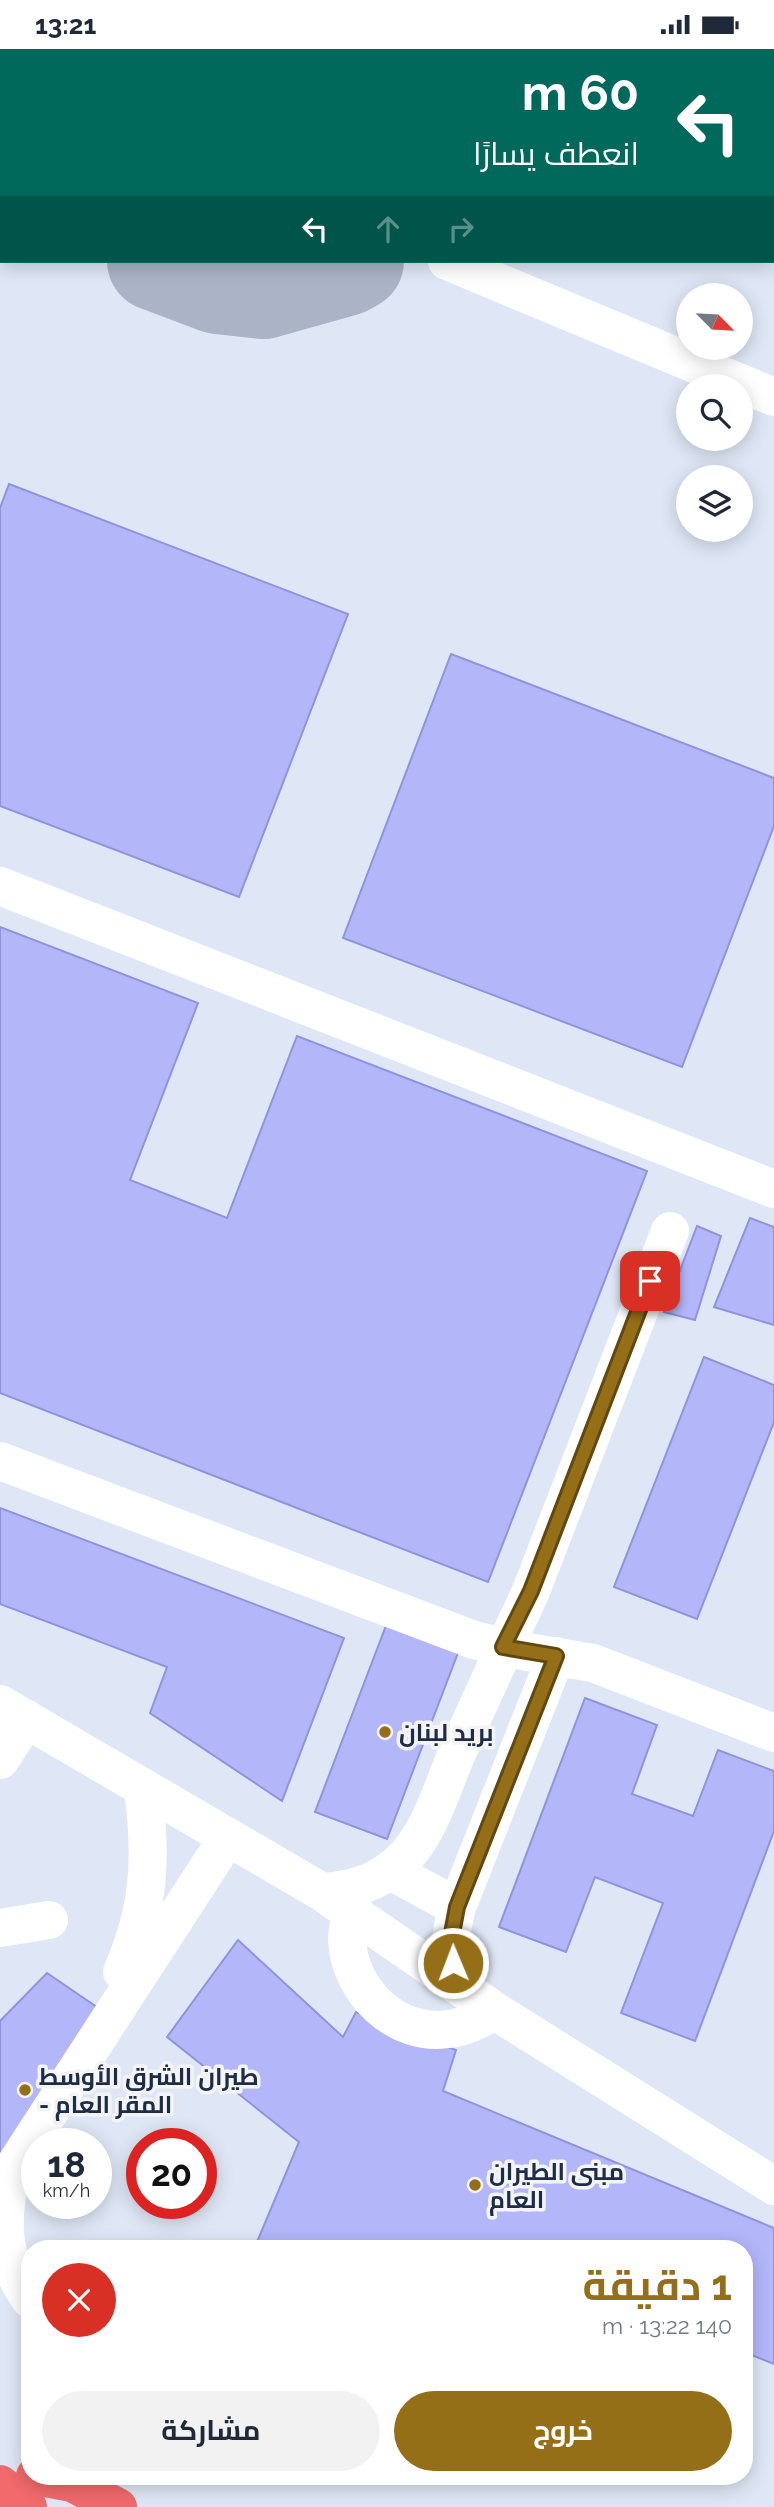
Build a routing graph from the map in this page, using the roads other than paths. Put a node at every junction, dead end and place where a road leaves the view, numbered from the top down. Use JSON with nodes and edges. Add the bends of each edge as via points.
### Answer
{"nodes":[{"id":1,"x":452,"y":263,"type":"edge"},
{"id":2,"x":774,"y":397,"type":"edge"},
{"id":3,"x":0,"y":887,"type":"edge"},
{"id":4,"x":774,"y":1189,"type":"edge"},
{"id":5,"x":670,"y":1231,"type":"dead end"},
{"id":6,"x":0,"y":1461,"type":"edge"},
{"id":7,"x":503,"y":1647,"type":"junction"},
{"id":8,"x":556,"y":1656,"type":"junction"},
{"id":9,"x":14,"y":1712,"type":"edge"},
{"id":10,"x":774,"y":1733,"type":"edge"},
{"id":11,"x":0,"y":1760,"type":"edge"},
{"id":12,"x":143,"y":1788,"type":"junction"},
{"id":13,"x":228,"y":1837,"type":"junction"},
{"id":14,"x":391,"y":1871,"type":"junction"},
{"id":15,"x":336,"y":1902,"type":"junction"},
{"id":16,"x":457,"y":1907,"type":"junction"},
{"id":17,"x":48,"y":1920,"type":"dead end"},
{"id":18,"x":0,"y":1928,"type":"edge"},
{"id":19,"x":483,"y":2002,"type":"junction"},
{"id":20,"x":35,"y":2128,"type":"edge"},
{"id":21,"x":37,"y":2128,"type":"edge"},
{"id":22,"x":21,"y":2156,"type":"edge"},
{"id":23,"x":774,"y":2186,"type":"edge"},
{"id":24,"x":21,"y":2288,"type":"edge"},
{"id":25,"x":21,"y":2477,"type":"edge"},
{"id":26,"x":0,"y":2479,"type":"edge"},
{"id":27,"x":0,"y":2484,"type":"edge"},
{"id":28,"x":76,"y":2485,"type":"edge"},
{"id":29,"x":28,"y":2507,"type":"edge"},
{"id":30,"x":118,"y":2507,"type":"edge"}],
"edges":[{"from":1,"to":2,"type":"lane"},
{"from":3,"to":4,"type":"lane"},
{"from":5,"to":7,"type":"lane","via":[[535,1581]]},
{"from":6,"to":7,"type":"lane"},
{"from":7,"to":8,"type":"lane"},
{"from":7,"to":14,"type":"lane","via":[[418,1841]]},
{"from":8,"to":10,"type":"lane","via":[[611,1669]]},
{"from":8,"to":16,"type":"lane"},
{"from":9,"to":11,"type":"lane"},
{"from":9,"to":12,"type":"lane"},
{"from":12,"to":13,"type":"lane"},
{"from":12,"to":20,"type":"lane","via":[[148,1876],[136,1939],[116,1986],[55,2084]]},
{"from":13,"to":15,"type":"lane"},
{"from":13,"to":21,"type":"lane"},
{"from":14,"to":15,"type":"lane","via":[[346,1890]]},
{"from":14,"to":16,"type":"lane"},
{"from":15,"to":19,"type":"lane"},
{"from":15,"to":19,"type":"lane","via":[[360,1986],[376,2006],[398,2021],[448,2030],[473,2023]]},
{"from":16,"to":19,"type":"lane","via":[[450,1944],[453,1963],[460,1980]]},
{"from":17,"to":18,"type":"lane"},
{"from":19,"to":23,"type":"lane"},
{"from":22,"to":24,"type":"lane","via":[[4,2197],[2,2227],[7,2257]]},
{"from":25,"to":26,"type":"highway"},
{"from":27,"to":29,"type":"highway"},
{"from":28,"to":30,"type":"highway"}]}
